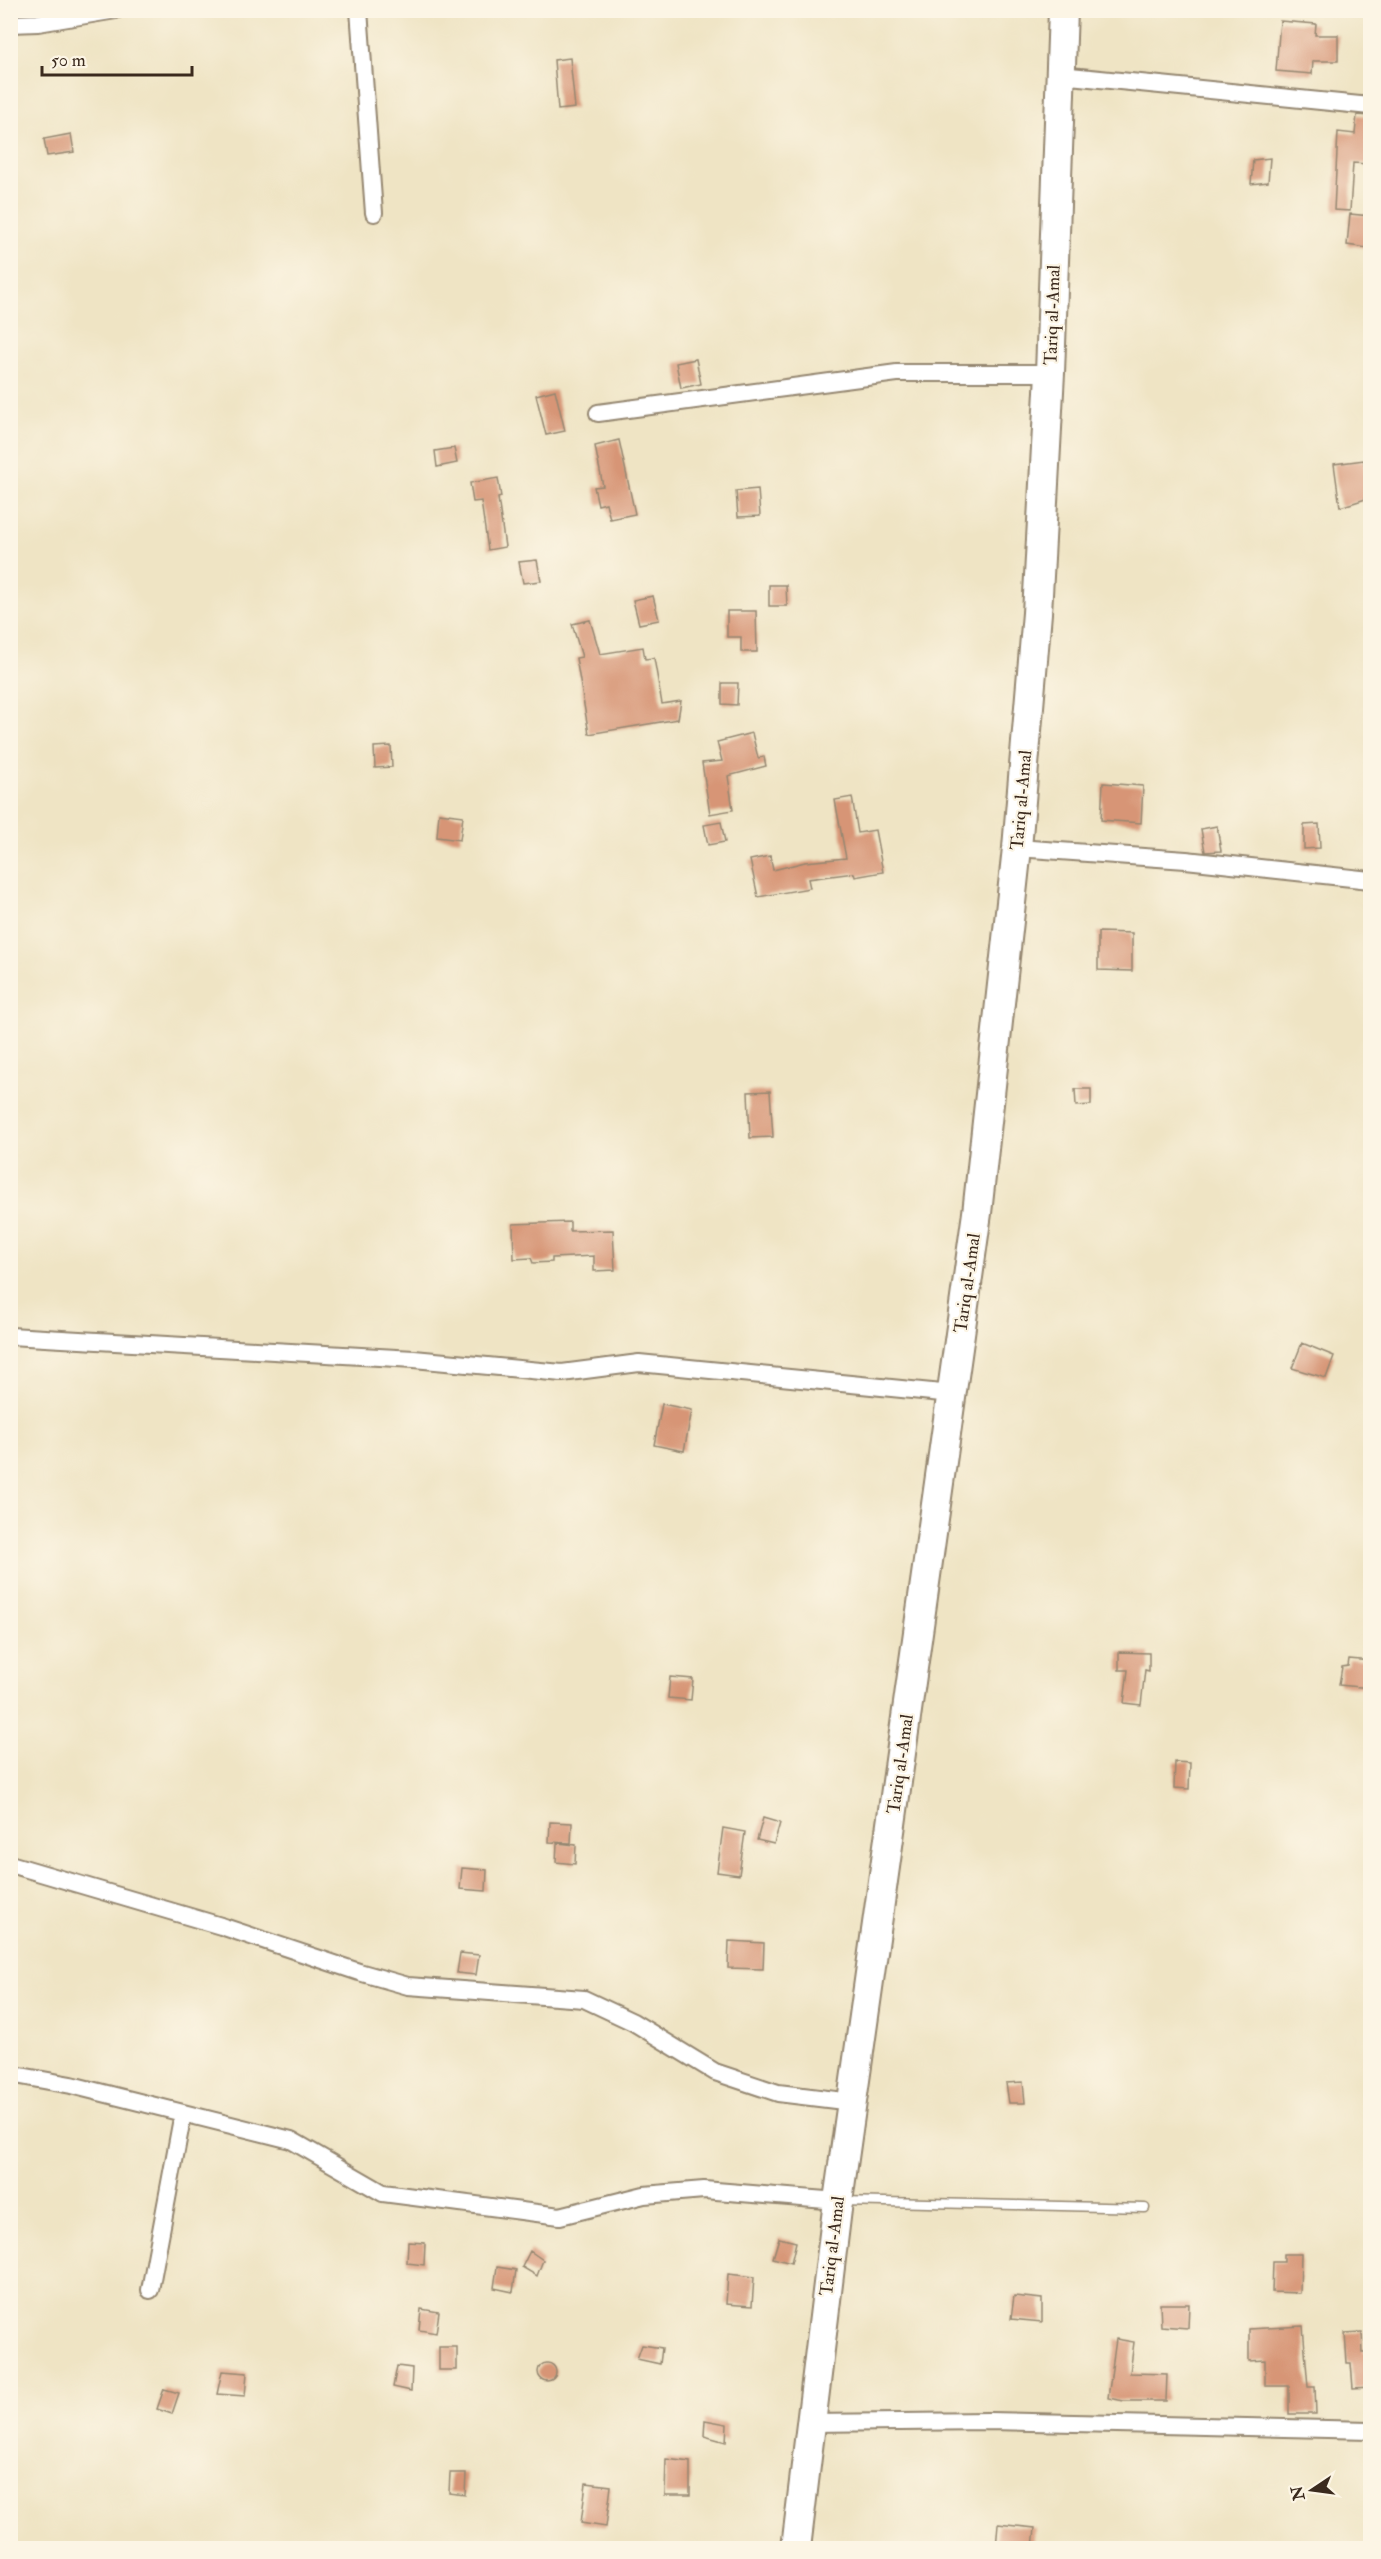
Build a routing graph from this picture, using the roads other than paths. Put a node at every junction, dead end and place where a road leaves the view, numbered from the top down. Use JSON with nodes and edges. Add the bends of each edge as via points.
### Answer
{"nodes":[{"id":1,"x":116,"y":10,"type":"edge"},
{"id":2,"x":359,"y":10,"type":"edge"},
{"id":3,"x":1063,"y":10,"type":"edge"},
{"id":4,"x":10,"y":24,"type":"edge"},
{"id":5,"x":1060,"y":75,"type":"junction"},
{"id":6,"x":1371,"y":106,"type":"edge"},
{"id":7,"x":374,"y":213,"type":"dead end"},
{"id":8,"x":1050,"y":373,"type":"junction"},
{"id":9,"x":598,"y":413,"type":"dead end"},
{"id":10,"x":1017,"y":848,"type":"junction"},
{"id":11,"x":1371,"y":880,"type":"edge"},
{"id":12,"x":10,"y":1336,"type":"edge"},
{"id":13,"x":952,"y":1394,"type":"junction"},
{"id":14,"x":10,"y":1864,"type":"edge"},
{"id":15,"x":10,"y":2074,"type":"edge"},
{"id":16,"x":852,"y":2102,"type":"junction"},
{"id":17,"x":183,"y":2113,"type":"junction"},
{"id":18,"x":838,"y":2201,"type":"junction"},
{"id":19,"x":1145,"y":2208,"type":"dead end"},
{"id":20,"x":150,"y":2290,"type":"dead end"},
{"id":21,"x":810,"y":2423,"type":"junction"},
{"id":22,"x":1371,"y":2430,"type":"edge"},
{"id":23,"x":796,"y":2548,"type":"edge"}],
"edges":[{"from":1,"to":4,"type":"street"},
{"from":2,"to":7,"type":"street"},
{"from":3,"to":5,"type":"highway","name":"Tariq al-Amal"},
{"from":5,"to":6,"type":"street"},
{"from":5,"to":8,"type":"highway","name":"Tariq al-Amal"},
{"from":8,"to":9,"type":"street","via":[[897,373]]},
{"from":8,"to":10,"type":"highway","name":"Tariq al-Amal","via":[[1037,613]]},
{"from":10,"to":11,"type":"street","via":[[1186,860]]},
{"from":10,"to":13,"type":"highway","name":"Tariq al-Amal","via":[[977,1213]]},
{"from":12,"to":13,"type":"street","via":[[414,1359],[562,1373],[639,1363]]},
{"from":13,"to":16,"type":"highway","name":"Tariq al-Amal"},
{"from":14,"to":16,"type":"street","via":[[408,1986],[584,1999],[633,2022],[715,2072],[778,2093]]},
{"from":15,"to":17,"type":"street"},
{"from":16,"to":18,"type":"highway","name":"Tariq al-Amal"},
{"from":17,"to":18,"type":"street","via":[[291,2140],[382,2193],[560,2216],[644,2195],[704,2190]]},
{"from":17,"to":20,"type":"street"},
{"from":18,"to":19,"type":"lane"},
{"from":18,"to":21,"type":"highway","name":"Tariq al-Amal"},
{"from":21,"to":22,"type":"street","via":[[989,2421]]},
{"from":21,"to":23,"type":"highway","name":"Tariq al-Amal"}]}
